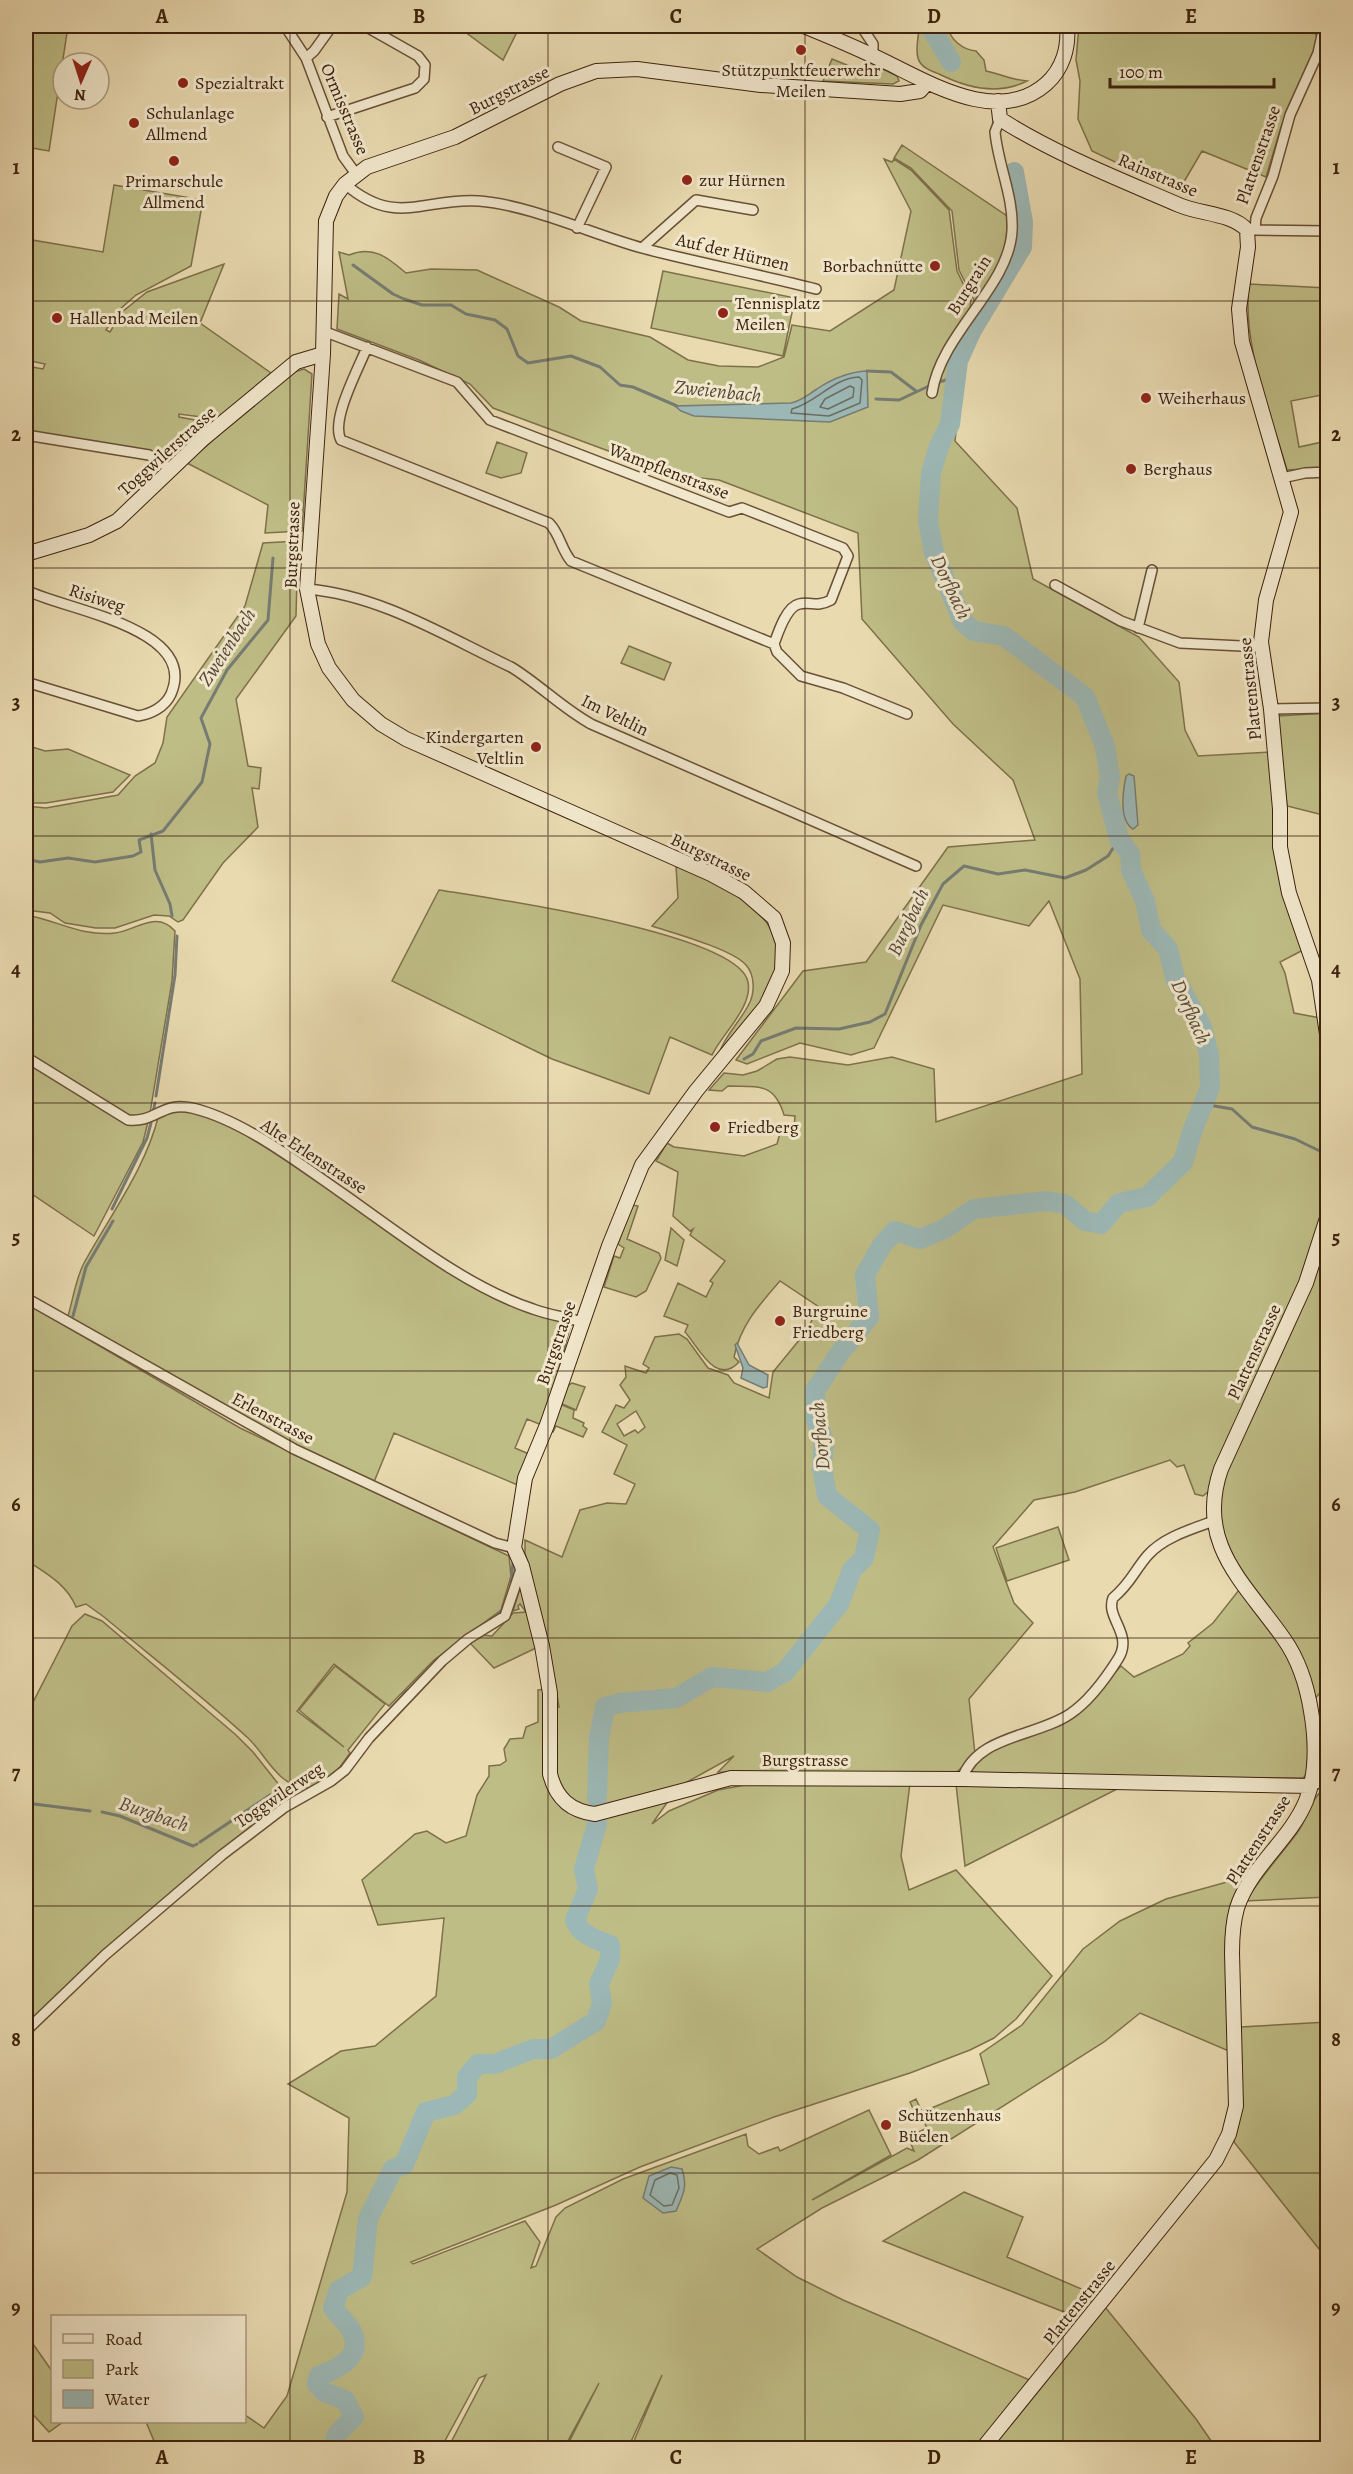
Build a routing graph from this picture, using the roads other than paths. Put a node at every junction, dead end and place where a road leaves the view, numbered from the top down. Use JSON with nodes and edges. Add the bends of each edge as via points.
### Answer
{"nodes":[{"id":1,"x":285,"y":26,"type":"edge"},
{"id":2,"x":332,"y":26,"type":"edge"},
{"id":3,"x":366,"y":26,"type":"edge"},
{"id":4,"x":804,"y":26,"type":"edge"},
{"id":5,"x":861,"y":26,"type":"edge"},
{"id":6,"x":1067,"y":26,"type":"edge"},
{"id":7,"x":1324,"y":26,"type":"edge"},
{"id":8,"x":873,"y":56,"type":"junction"},
{"id":9,"x":306,"y":58,"type":"junction"},
{"id":10,"x":927,"y":83,"type":"junction"},
{"id":11,"x":998,"y":101,"type":"junction"},
{"id":12,"x":327,"y":117,"type":"junction"},
{"id":13,"x":1000,"y":119,"type":"junction"},
{"id":14,"x":558,"y":147,"type":"dead end"},
{"id":15,"x":356,"y":174,"type":"junction"},
{"id":16,"x":345,"y":184,"type":"junction"},
{"id":17,"x":753,"y":210,"type":"dead end"},
{"id":18,"x":577,"y":228,"type":"junction"},
{"id":19,"x":1251,"y":230,"type":"junction"},
{"id":20,"x":1328,"y":231,"type":"edge"},
{"id":21,"x":642,"y":248,"type":"junction"},
{"id":22,"x":816,"y":289,"type":"dead end"},
{"id":23,"x":323,"y":331,"type":"junction"},
{"id":24,"x":367,"y":347,"type":"junction"},
{"id":25,"x":322,"y":354,"type":"junction"},
{"id":26,"x":932,"y":393,"type":"dead end"},
{"id":27,"x":26,"y":435,"type":"edge"},
{"id":28,"x":172,"y":470,"type":"junction"},
{"id":29,"x":1328,"y":472,"type":"edge"},
{"id":30,"x":1282,"y":478,"type":"junction"},
{"id":31,"x":26,"y":554,"type":"edge"},
{"id":32,"x":1152,"y":570,"type":"dead end"},
{"id":33,"x":1055,"y":585,"type":"dead end"},
{"id":34,"x":307,"y":589,"type":"junction"},
{"id":35,"x":26,"y":590,"type":"edge"},
{"id":36,"x":1138,"y":628,"type":"junction"},
{"id":37,"x":774,"y":644,"type":"junction"},
{"id":38,"x":1262,"y":647,"type":"junction"},
{"id":39,"x":26,"y":682,"type":"edge"},
{"id":40,"x":1328,"y":708,"type":"edge"},
{"id":41,"x":1271,"y":709,"type":"junction"},
{"id":42,"x":907,"y":714,"type":"dead end"},
{"id":43,"x":916,"y":867,"type":"dead end"},
{"id":44,"x":1328,"y":1041,"type":"edge"},
{"id":45,"x":26,"y":1057,"type":"edge"},
{"id":46,"x":1328,"y":1215,"type":"edge"},
{"id":47,"x":26,"y":1298,"type":"edge"},
{"id":48,"x":582,"y":1322,"type":"junction"},
{"id":49,"x":1214,"y":1521,"type":"junction"},
{"id":50,"x":514,"y":1548,"type":"junction"},
{"id":51,"x":522,"y":1566,"type":"junction"},
{"id":52,"x":962,"y":1779,"type":"junction"},
{"id":53,"x":1328,"y":1780,"type":"edge"},
{"id":54,"x":1310,"y":1786,"type":"junction"},
{"id":55,"x":26,"y":2031,"type":"edge"},
{"id":56,"x":983,"y":2448,"type":"edge"}],
"edges":[{"from":1,"to":9,"type":"street","name":"Ormisstrasse"},
{"from":2,"to":9,"type":"street"},
{"from":3,"to":12,"type":"street","via":[[418,57],[425,65],[424,79],[415,88]]},
{"from":4,"to":8,"type":"street"},
{"from":5,"to":8,"type":"street","via":[[873,44]]},
{"from":6,"to":11,"type":"street","via":[[1066,48],[1053,78],[1035,92]]},
{"from":7,"to":19,"type":"street","name":"Plattenstrasse","via":[[1318,53],[1290,114],[1273,176]]},
{"from":8,"to":10,"type":"street"},
{"from":9,"to":12,"type":"street","name":"Ormisstrasse"},
{"from":10,"to":11,"type":"street","via":[[950,93]]},
{"from":10,"to":15,"type":"street","name":"Burgstrasse","via":[[920,92],[900,94],[742,84],[636,69],[596,71],[560,84],[455,137],[379,162]]},
{"from":11,"to":13,"type":"street"},
{"from":12,"to":15,"type":"street","name":"Ormisstrasse","via":[[343,156]]},
{"from":13,"to":19,"type":"street","name":"Rainstrasse","via":[[1181,206],[1237,222]]},
{"from":13,"to":26,"type":"street","name":"Burgrain","via":[[996,138],[1012,218],[1011,241],[1001,268],[935,374]]},
{"from":14,"to":18,"type":"street","via":[[606,167]]},
{"from":15,"to":16,"type":"street","name":"Burgstrasse"},
{"from":16,"to":18,"type":"street","name":"Auf der Hürnen","via":[[383,207],[399,210],[479,201]]},
{"from":16,"to":23,"type":"street","name":"Burgstrasse","via":[[326,221]]},
{"from":17,"to":21,"type":"street","name":"Auf der Hürnen","via":[[696,200]]},
{"from":18,"to":21,"type":"street","name":"Auf der Hürnen"},
{"from":19,"to":20,"type":"street","name":"Rainstrasse"},
{"from":19,"to":30,"type":"street","name":"Plattenstrasse","via":[[1239,309],[1242,342]]},
{"from":21,"to":22,"type":"street","name":"Auf der Hürnen"},
{"from":23,"to":24,"type":"street","name":"Wampflenstrasse"},
{"from":23,"to":25,"type":"street","name":"Burgstrasse"},
{"from":24,"to":37,"type":"street","via":[[337,428],[341,440],[549,523],[571,561]]},
{"from":24,"to":37,"type":"street","name":"Wampflenstrasse","via":[[457,382],[490,420],[729,512],[742,508],[843,548],[848,556],[831,600],[820,606],[800,604],[791,608]]},
{"from":25,"to":28,"type":"street","name":"Toggwilerstrasse","via":[[296,362],[204,438]]},
{"from":25,"to":34,"type":"street","name":"Burgstrasse"},
{"from":27,"to":28,"type":"street","via":[[149,455]]},
{"from":28,"to":31,"type":"street","name":"Toggwilerstrasse","via":[[117,520],[89,535]]},
{"from":29,"to":30,"type":"street"},
{"from":30,"to":38,"type":"street","name":"Plattenstrasse","via":[[1291,512],[1263,612]]},
{"from":32,"to":36,"type":"street"},
{"from":33,"to":36,"type":"street"},
{"from":34,"to":43,"type":"street","name":"Im Veltlin","via":[[342,592],[386,607],[511,667],[591,724]]},
{"from":34,"to":48,"type":"street","name":"Burgstrasse","via":[[318,644],[329,668],[353,700],[381,724],[470,769],[730,883],[761,904],[780,931],[784,955],[772,996],[642,1165]]},
{"from":35,"to":39,"type":"street","name":"Risiweg","via":[[130,627],[164,653],[174,680],[164,704],[138,716]]},
{"from":36,"to":38,"type":"street","via":[[1180,643]]},
{"from":37,"to":42,"type":"street","via":[[801,676]]},
{"from":38,"to":41,"type":"street","name":"Plattenstrasse"},
{"from":40,"to":41,"type":"street"},
{"from":41,"to":44,"type":"street","name":"Plattenstrasse","via":[[1280,847],[1289,893],[1319,980]]},
{"from":45,"to":48,"type":"street","name":"Alte Erlenstrasse","via":[[128,1120],[143,1122],[165,1109],[180,1107],[224,1120],[296,1162],[424,1251],[483,1286],[531,1309]]},
{"from":46,"to":49,"type":"street","name":"Plattenstrasse","via":[[1306,1283],[1221,1469],[1214,1493]]},
{"from":47,"to":50,"type":"street","name":"Erlenstrasse","via":[[294,1449],[495,1543]]},
{"from":48,"to":50,"type":"street","name":"Burgstrasse","via":[[525,1478]]},
{"from":49,"to":52,"type":"street","via":[[1155,1549],[1129,1584],[1113,1598],[1112,1611],[1123,1638],[1123,1650],[1088,1697],[1069,1715],[984,1752],[968,1765]]},
{"from":49,"to":54,"type":"street","name":"Plattenstrasse","via":[[1234,1574],[1285,1640],[1297,1663],[1311,1710],[1314,1757]]},
{"from":50,"to":51,"type":"street","name":"Burgstrasse"},
{"from":51,"to":52,"type":"street","name":"Burgstrasse","via":[[550,1693],[550,1774],[554,1786],[573,1809],[606,1813],[731,1778]]},
{"from":51,"to":55,"type":"street","name":"Toggwilerweg","via":[[505,1616],[442,1661],[369,1738],[345,1770],[285,1807],[222,1855],[105,1955]]},
{"from":52,"to":54,"type":"street","name":"Burgstrasse"},
{"from":53,"to":54,"type":"street"},
{"from":54,"to":56,"type":"street","name":"Plattenstrasse","via":[[1295,1821],[1251,1879],[1238,1906],[1232,1953],[1236,2106],[1225,2142],[1216,2160]]}]}
